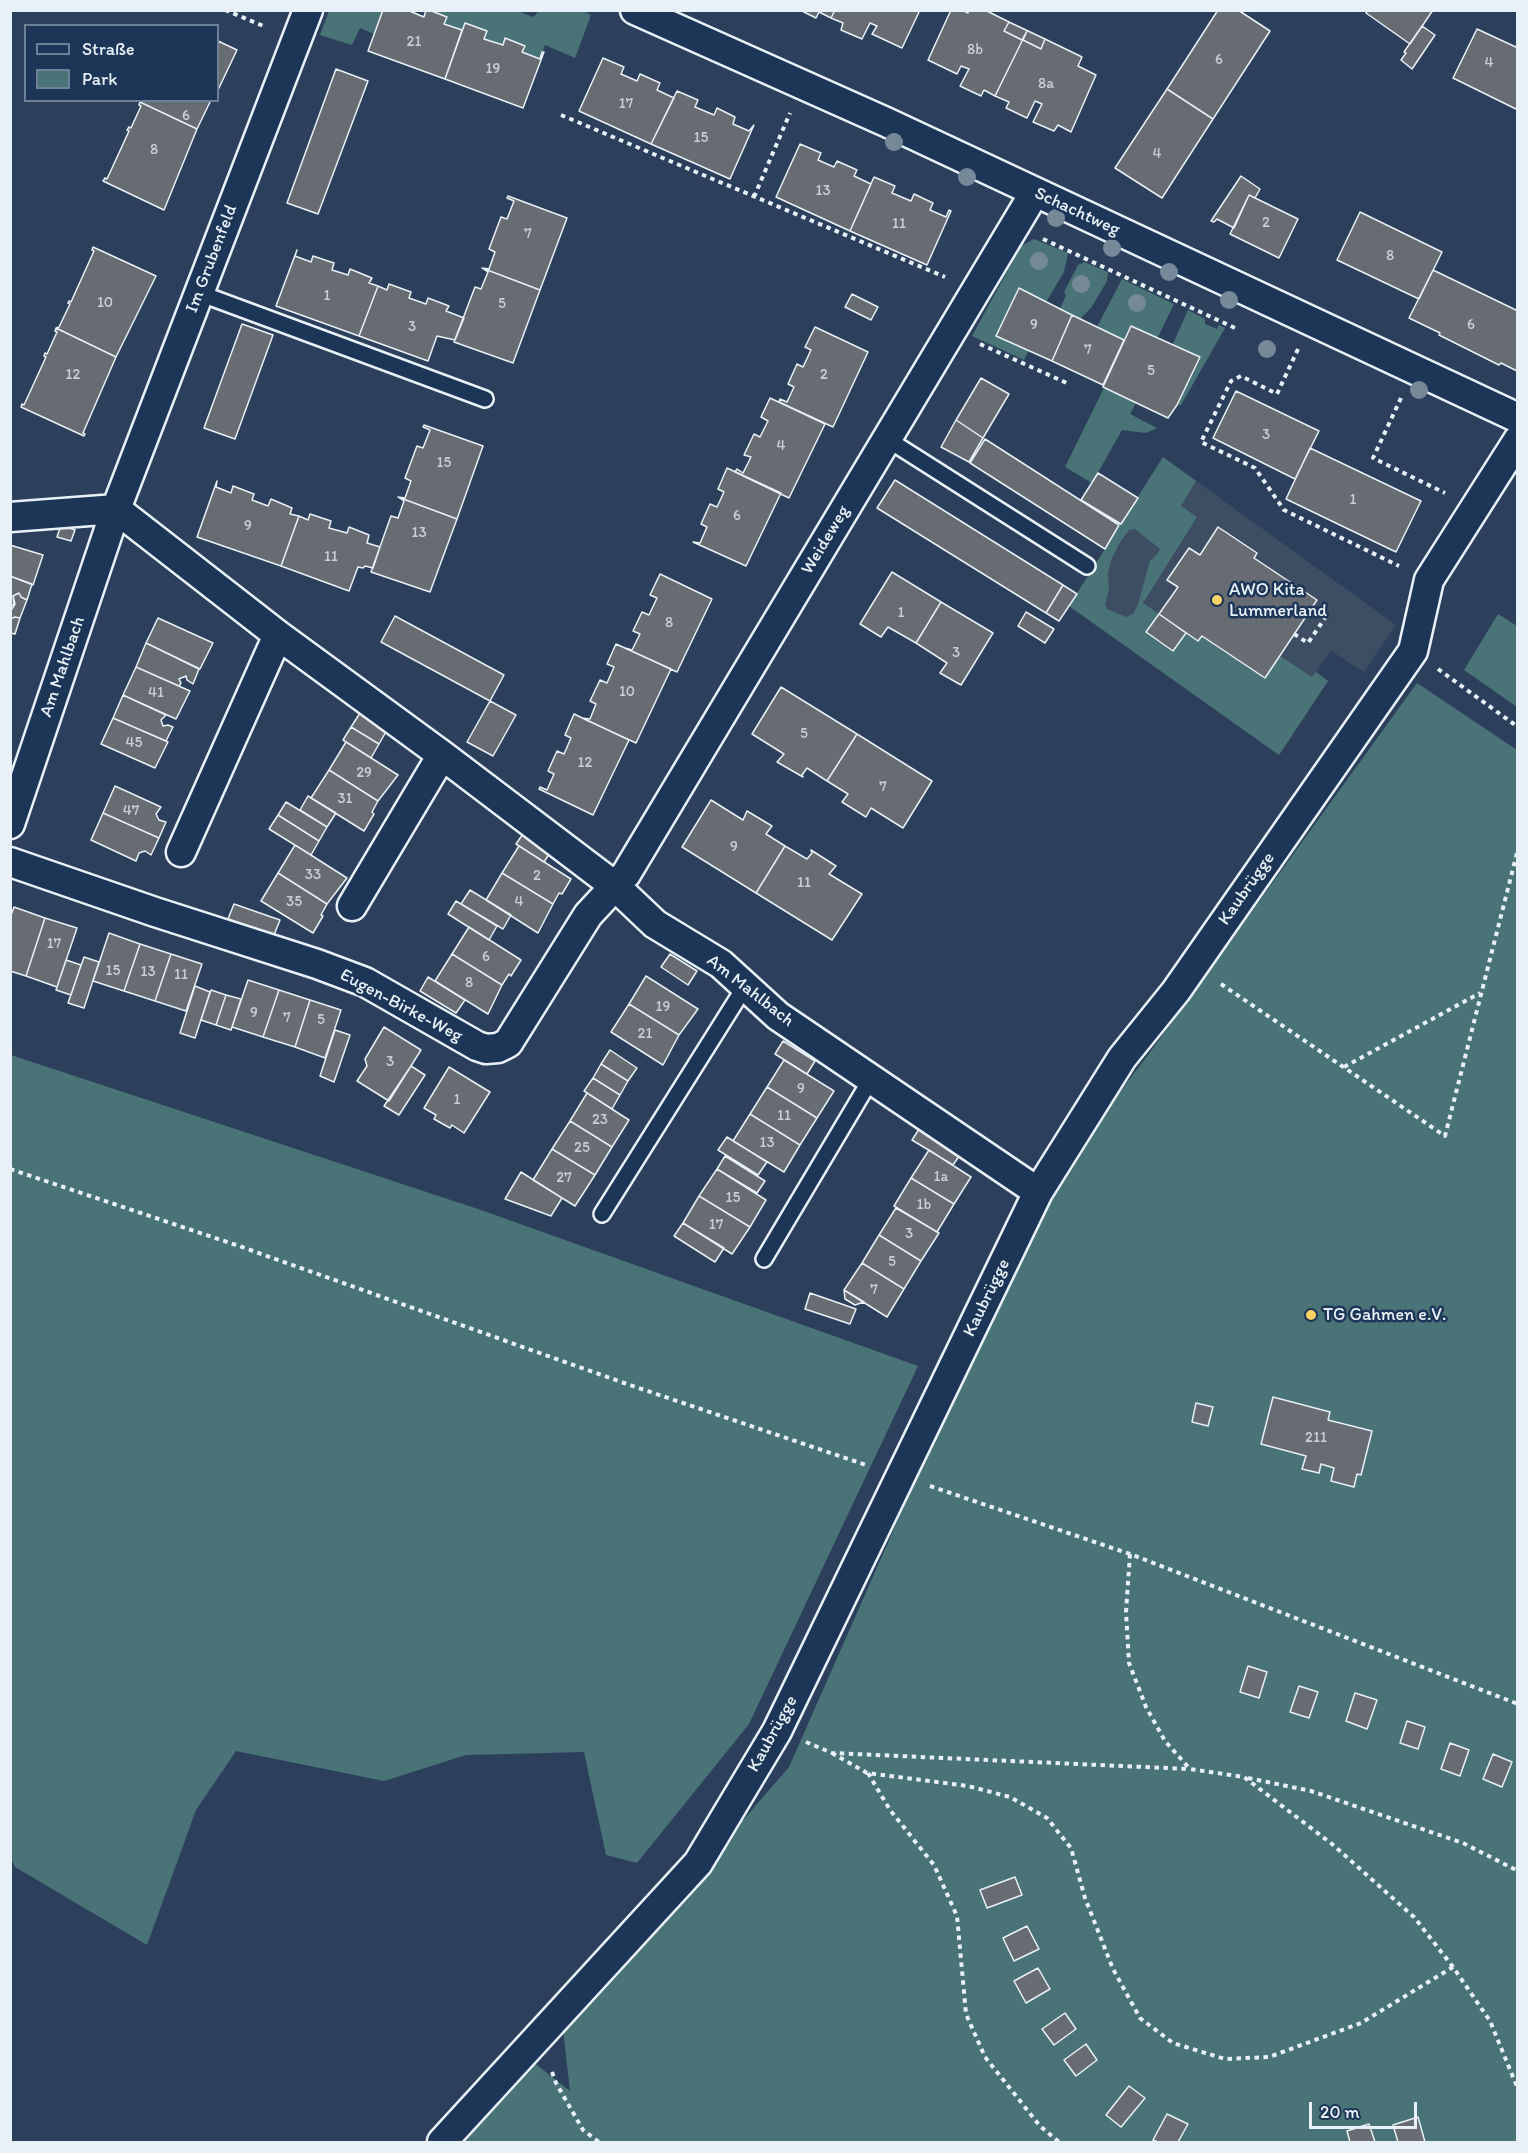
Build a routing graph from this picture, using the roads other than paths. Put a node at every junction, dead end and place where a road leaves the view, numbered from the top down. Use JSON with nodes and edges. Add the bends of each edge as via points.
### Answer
{"nodes":[{"id":1,"x":308,"y":10,"type":"edge"},
{"id":2,"x":635,"y":10,"type":"edge"},
{"id":3,"x":1035,"y":192,"type":"junction"},
{"id":4,"x":199,"y":293,"type":"junction"},
{"id":5,"x":485,"y":399,"type":"dead end"},
{"id":6,"x":1518,"y":418,"type":"edge"},
{"id":7,"x":887,"y":440,"type":"junction"},
{"id":8,"x":1518,"y":440,"type":"edge"},
{"id":9,"x":116,"y":509,"type":"junction"},
{"id":10,"x":10,"y":517,"type":"edge"},
{"id":11,"x":1087,"y":566,"type":"dead end"},
{"id":12,"x":278,"y":634,"type":"junction"},
{"id":13,"x":442,"y":755,"type":"junction"},
{"id":14,"x":10,"y":824,"type":"edge"},
{"id":15,"x":181,"y":852,"type":"dead end"},
{"id":16,"x":10,"y":862,"type":"edge"},
{"id":17,"x":616,"y":887,"type":"junction"},
{"id":18,"x":352,"y":906,"type":"dead end"},
{"id":19,"x":746,"y":985,"type":"junction"},
{"id":20,"x":871,"y":1079,"type":"junction"},
{"id":21,"x":1038,"y":1192,"type":"junction"},
{"id":22,"x":602,"y":1214,"type":"dead end"},
{"id":23,"x":764,"y":1259,"type":"dead end"},
{"id":24,"x":442,"y":2142,"type":"edge"}],
"edges":[{"from":1,"to":4,"type":"street","name":"Im Grubenfeld"},
{"from":2,"to":3,"type":"street","name":"Schachtweg"},
{"from":3,"to":6,"type":"street","name":"Schachtweg"},
{"from":3,"to":7,"type":"street","name":"Weideweg"},
{"from":4,"to":5,"type":"lane"},
{"from":4,"to":9,"type":"street","name":"Im Grubenfeld"},
{"from":7,"to":11,"type":"lane"},
{"from":7,"to":17,"type":"street","name":"Weideweg"},
{"from":8,"to":21,"type":"street","name":"Kaubrügge","via":[[1429,580],[1413,651],[1194,965],[1122,1058]]},
{"from":9,"to":10,"type":"street"},
{"from":9,"to":12,"type":"street","name":"Am Mahlbach"},
{"from":9,"to":14,"type":"street","name":"Am Mahlbach"},
{"from":12,"to":13,"type":"street","name":"Am Mahlbach"},
{"from":12,"to":15,"type":"street"},
{"from":13,"to":17,"type":"street","name":"Am Mahlbach"},
{"from":13,"to":18,"type":"street"},
{"from":16,"to":17,"type":"street","name":"Eugen-Birke-Weg","via":[[365,982],[486,1049],[508,1044],[588,915]]},
{"from":17,"to":19,"type":"street","name":"Am Mahlbach","via":[[655,924],[721,964]]},
{"from":19,"to":20,"type":"street","name":"Am Mahlbach","via":[[778,1016]]},
{"from":19,"to":22,"type":"lane"},
{"from":20,"to":21,"type":"street","name":"Am Mahlbach"},
{"from":20,"to":23,"type":"lane"},
{"from":21,"to":24,"type":"street","name":"Kaubrügge","via":[[777,1731],[698,1863]]}]}
